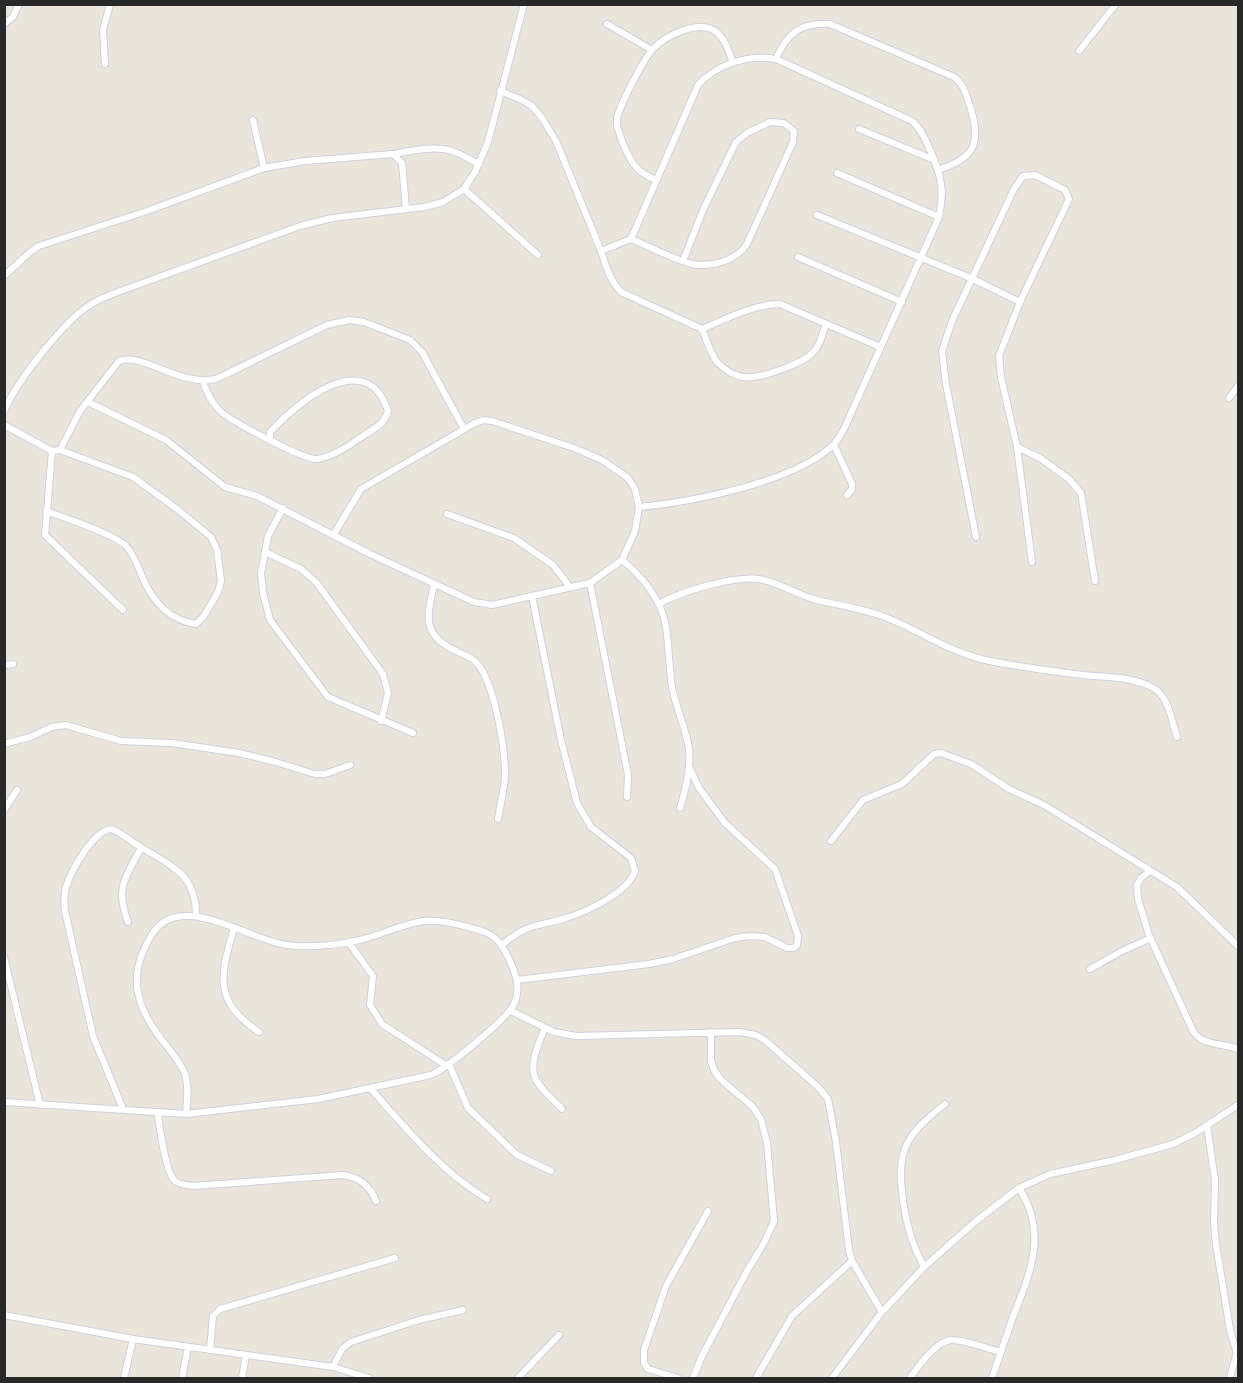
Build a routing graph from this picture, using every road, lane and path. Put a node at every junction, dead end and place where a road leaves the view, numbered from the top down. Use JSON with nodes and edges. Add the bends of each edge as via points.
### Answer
{"nodes":[{"id":1,"x":19,"y":4,"type":"edge"},
{"id":2,"x":110,"y":4,"type":"edge"},
{"id":3,"x":1116,"y":4,"type":"edge"},
{"id":4,"x":522,"y":6,"type":"edge"},
{"id":5,"x":4,"y":24,"type":"edge"},
{"id":6,"x":607,"y":24,"type":"dead end"},
{"id":7,"x":652,"y":50,"type":"junction"},
{"id":8,"x":1079,"y":51,"type":"dead end"},
{"id":9,"x":776,"y":59,"type":"junction"},
{"id":10,"x":733,"y":63,"type":"junction"},
{"id":11,"x":105,"y":64,"type":"dead end"},
{"id":12,"x":500,"y":91,"type":"junction"},
{"id":13,"x":253,"y":120,"type":"dead end"},
{"id":14,"x":859,"y":129,"type":"dead end"},
{"id":15,"x":393,"y":154,"type":"junction"},
{"id":16,"x":932,"y":159,"type":"junction"},
{"id":17,"x":479,"y":164,"type":"junction"},
{"id":18,"x":264,"y":168,"type":"junction"},
{"id":19,"x":938,"y":170,"type":"junction"},
{"id":20,"x":837,"y":173,"type":"dead end"},
{"id":21,"x":656,"y":180,"type":"junction"},
{"id":22,"x":464,"y":189,"type":"junction"},
{"id":23,"x":406,"y":209,"type":"junction"},
{"id":24,"x":817,"y":215,"type":"dead end"},
{"id":25,"x":939,"y":217,"type":"junction"},
{"id":26,"x":631,"y":239,"type":"junction"},
{"id":27,"x":601,"y":251,"type":"junction"},
{"id":28,"x":538,"y":255,"type":"dead end"},
{"id":29,"x":798,"y":257,"type":"dead end"},
{"id":30,"x":921,"y":259,"type":"junction"},
{"id":31,"x":684,"y":261,"type":"junction"},
{"id":32,"x":4,"y":276,"type":"edge"},
{"id":33,"x":973,"y":279,"type":"junction"},
{"id":34,"x":902,"y":302,"type":"junction"},
{"id":35,"x":1020,"y":302,"type":"junction"},
{"id":36,"x":826,"y":324,"type":"junction"},
{"id":37,"x":702,"y":329,"type":"junction"},
{"id":38,"x":880,"y":347,"type":"junction"},
{"id":39,"x":203,"y":382,"type":"junction"},
{"id":40,"x":1239,"y":386,"type":"edge"},
{"id":41,"x":1229,"y":398,"type":"dead end"},
{"id":42,"x":88,"y":402,"type":"junction"},
{"id":43,"x":4,"y":411,"type":"edge"},
{"id":44,"x":4,"y":424,"type":"edge"},
{"id":45,"x":464,"y":429,"type":"junction"},
{"id":46,"x":270,"y":439,"type":"junction"},
{"id":47,"x":834,"y":445,"type":"junction"},
{"id":48,"x":1017,"y":447,"type":"junction"},
{"id":49,"x":56,"y":450,"type":"junction"},
{"id":50,"x":847,"y":495,"type":"dead end"},
{"id":51,"x":639,"y":507,"type":"junction"},
{"id":52,"x":283,"y":508,"type":"junction"},
{"id":53,"x":46,"y":511,"type":"junction"},
{"id":54,"x":447,"y":514,"type":"dead end"},
{"id":55,"x":334,"y":534,"type":"junction"},
{"id":56,"x":976,"y":537,"type":"dead end"},
{"id":57,"x":266,"y":552,"type":"junction"},
{"id":58,"x":622,"y":560,"type":"junction"},
{"id":59,"x":1032,"y":562,"type":"dead end"},
{"id":60,"x":1095,"y":581,"type":"dead end"},
{"id":61,"x":590,"y":583,"type":"junction"},
{"id":62,"x":434,"y":584,"type":"junction"},
{"id":63,"x":570,"y":586,"type":"junction"},
{"id":64,"x":532,"y":596,"type":"junction"},
{"id":65,"x":659,"y":604,"type":"junction"},
{"id":66,"x":123,"y":610,"type":"dead end"},
{"id":67,"x":13,"y":664,"type":"dead end"},
{"id":68,"x":4,"y":665,"type":"edge"},
{"id":69,"x":381,"y":721,"type":"junction"},
{"id":70,"x":414,"y":733,"type":"dead end"},
{"id":71,"x":1177,"y":737,"type":"dead end"},
{"id":72,"x":4,"y":744,"type":"edge"},
{"id":73,"x":350,"y":765,"type":"dead end"},
{"id":74,"x":689,"y":766,"type":"junction"},
{"id":75,"x":17,"y":790,"type":"dead end"},
{"id":76,"x":627,"y":797,"type":"dead end"},
{"id":77,"x":680,"y":808,"type":"dead end"},
{"id":78,"x":4,"y":810,"type":"edge"},
{"id":79,"x":498,"y":819,"type":"dead end"},
{"id":80,"x":831,"y":841,"type":"dead end"},
{"id":81,"x":141,"y":848,"type":"junction"},
{"id":82,"x":1150,"y":871,"type":"junction"},
{"id":83,"x":196,"y":915,"type":"junction"},
{"id":84,"x":128,"y":922,"type":"dead end"},
{"id":85,"x":234,"y":928,"type":"junction"},
{"id":86,"x":1151,"y":938,"type":"junction"},
{"id":87,"x":348,"y":943,"type":"junction"},
{"id":88,"x":502,"y":944,"type":"junction"},
{"id":89,"x":1239,"y":946,"type":"edge"},
{"id":90,"x":4,"y":957,"type":"edge"},
{"id":91,"x":1090,"y":969,"type":"dead end"},
{"id":92,"x":517,"y":980,"type":"junction"},
{"id":93,"x":511,"y":1011,"type":"junction"},
{"id":94,"x":545,"y":1028,"type":"junction"},
{"id":95,"x":259,"y":1032,"type":"dead end"},
{"id":96,"x":711,"y":1032,"type":"junction"},
{"id":97,"x":1239,"y":1049,"type":"edge"},
{"id":98,"x":448,"y":1065,"type":"junction"},
{"id":99,"x":370,"y":1088,"type":"junction"},
{"id":100,"x":4,"y":1102,"type":"edge"},
{"id":101,"x":945,"y":1104,"type":"dead end"},
{"id":102,"x":40,"y":1105,"type":"junction"},
{"id":103,"x":1239,"y":1105,"type":"edge"},
{"id":104,"x":123,"y":1109,"type":"junction"},
{"id":105,"x":562,"y":1109,"type":"dead end"},
{"id":106,"x":158,"y":1113,"type":"junction"},
{"id":107,"x":186,"y":1114,"type":"junction"},
{"id":108,"x":1207,"y":1126,"type":"junction"},
{"id":109,"x":551,"y":1171,"type":"dead end"},
{"id":110,"x":1018,"y":1188,"type":"junction"},
{"id":111,"x":487,"y":1199,"type":"dead end"},
{"id":112,"x":376,"y":1201,"type":"dead end"},
{"id":113,"x":708,"y":1211,"type":"dead end"},
{"id":114,"x":395,"y":1258,"type":"dead end"},
{"id":115,"x":852,"y":1261,"type":"junction"},
{"id":116,"x":924,"y":1267,"type":"junction"},
{"id":117,"x":463,"y":1310,"type":"dead end"},
{"id":118,"x":882,"y":1312,"type":"junction"},
{"id":119,"x":4,"y":1315,"type":"edge"},
{"id":120,"x":559,"y":1335,"type":"dead end"},
{"id":121,"x":133,"y":1339,"type":"junction"},
{"id":122,"x":188,"y":1347,"type":"junction"},
{"id":123,"x":210,"y":1350,"type":"junction"},
{"id":124,"x":1001,"y":1352,"type":"junction"},
{"id":125,"x":1238,"y":1354,"type":"edge"},
{"id":126,"x":246,"y":1355,"type":"junction"},
{"id":127,"x":333,"y":1367,"type":"junction"},
{"id":128,"x":124,"y":1378,"type":"edge"},
{"id":129,"x":182,"y":1378,"type":"edge"},
{"id":130,"x":242,"y":1378,"type":"edge"},
{"id":131,"x":369,"y":1378,"type":"edge"},
{"id":132,"x":518,"y":1378,"type":"edge"},
{"id":133,"x":678,"y":1378,"type":"edge"},
{"id":134,"x":693,"y":1378,"type":"edge"},
{"id":135,"x":756,"y":1378,"type":"edge"},
{"id":136,"x":832,"y":1378,"type":"edge"},
{"id":137,"x":910,"y":1378,"type":"edge"},
{"id":138,"x":992,"y":1378,"type":"edge"},
{"id":139,"x":1230,"y":1378,"type":"edge"}],
"edges":[{"from":1,"to":5,"type":"street"},
{"from":2,"to":11,"type":"street","via":[[103,30]]},
{"from":3,"to":8,"type":"street"},
{"from":4,"to":12,"type":"street"},
{"from":6,"to":7,"type":"street"},
{"from":7,"to":10,"type":"street","via":[[676,34],[701,27],[721,36]]},
{"from":7,"to":21,"type":"street","via":[[617,119],[631,161]]},
{"from":9,"to":10,"type":"street","via":[[759,57]]},
{"from":9,"to":16,"type":"street","via":[[912,121],[922,132]]},
{"from":9,"to":19,"type":"street","via":[[783,43],[794,32],[814,24],[830,24],[954,77],[966,93],[976,133],[962,160]]},
{"from":10,"to":21,"type":"street","via":[[707,75],[698,85]]},
{"from":12,"to":17,"type":"street"},
{"from":12,"to":27,"type":"street","via":[[532,106],[542,118],[556,141]]},
{"from":13,"to":18,"type":"street"},
{"from":14,"to":16,"type":"street"},
{"from":15,"to":17,"type":"street","via":[[445,149]]},
{"from":15,"to":18,"type":"street"},
{"from":15,"to":23,"type":"street","via":[[402,163]]},
{"from":16,"to":19,"type":"street"},
{"from":17,"to":22,"type":"street"},
{"from":18,"to":32,"type":"street","via":[[39,246]]},
{"from":19,"to":25,"type":"street","via":[[942,196]]},
{"from":20,"to":25,"type":"street"},
{"from":21,"to":26,"type":"street"},
{"from":22,"to":23,"type":"street","via":[[443,202]]},
{"from":22,"to":28,"type":"street"},
{"from":23,"to":43,"type":"street","via":[[300,226],[93,303],[68,324],[36,362]]},
{"from":24,"to":30,"type":"street"},
{"from":25,"to":30,"type":"street"},
{"from":26,"to":27,"type":"street"},
{"from":26,"to":31,"type":"street"},
{"from":27,"to":37,"type":"street","via":[[621,292]]},
{"from":29,"to":34,"type":"street"},
{"from":30,"to":33,"type":"street"},
{"from":30,"to":34,"type":"street"},
{"from":31,"to":31,"type":"street","via":[[696,265],[718,262],[743,250],[793,142],[794,131],[789,125],[770,122],[736,142],[703,210]]},
{"from":33,"to":35,"type":"street"},
{"from":33,"to":35,"type":"street","via":[[1023,176],[1035,175],[1059,185],[1069,200]]},
{"from":33,"to":56,"type":"street","via":[[942,351]]},
{"from":34,"to":38,"type":"street"},
{"from":35,"to":48,"type":"street","via":[[999,356]]},
{"from":36,"to":37,"type":"street","via":[[784,305],[770,304]]},
{"from":36,"to":37,"type":"street","via":[[809,356],[753,377],[736,375],[718,363]]},
{"from":36,"to":38,"type":"street"},
{"from":38,"to":47,"type":"street"},
{"from":39,"to":42,"type":"street","via":[[123,359]]},
{"from":39,"to":45,"type":"street","via":[[327,325],[349,320],[364,322],[410,340],[422,352]]},
{"from":39,"to":46,"type":"street","via":[[215,405],[227,417]]},
{"from":40,"to":41,"type":"street"},
{"from":42,"to":49,"type":"street"},
{"from":42,"to":52,"type":"street","via":[[166,440],[225,487]]},
{"from":44,"to":49,"type":"street"},
{"from":45,"to":51,"type":"street","via":[[483,420],[492,421],[602,460],[628,478]]},
{"from":45,"to":55,"type":"street","via":[[361,489]]},
{"from":46,"to":46,"type":"street","via":[[318,459],[344,448],[379,425],[388,411],[373,386],[361,380],[344,381],[324,389],[284,417],[270,432]]},
{"from":47,"to":50,"type":"street","via":[[852,484]]},
{"from":47,"to":51,"type":"street","via":[[775,478],[692,499]]},
{"from":48,"to":59,"type":"street"},
{"from":48,"to":60,"type":"street","via":[[1069,478],[1081,493]]},
{"from":49,"to":53,"type":"street"},
{"from":49,"to":53,"type":"street","via":[[133,477],[204,530],[217,550],[221,581],[218,592],[196,624],[175,617],[148,591],[124,544]]},
{"from":51,"to":58,"type":"street","via":[[635,531]]},
{"from":52,"to":55,"type":"street"},
{"from":52,"to":57,"type":"street","via":[[271,527]]},
{"from":53,"to":66,"type":"street","via":[[45,535]]},
{"from":54,"to":63,"type":"street","via":[[514,538],[553,565]]},
{"from":55,"to":62,"type":"street"},
{"from":57,"to":69,"type":"street","via":[[301,569],[316,582],[384,674],[388,693]]},
{"from":57,"to":69,"type":"street","via":[[261,573],[263,593],[267,614],[279,633],[328,697]]},
{"from":58,"to":61,"type":"street"},
{"from":58,"to":65,"type":"street"},
{"from":61,"to":63,"type":"street"},
{"from":61,"to":76,"type":"street","via":[[628,774]]},
{"from":62,"to":64,"type":"street","via":[[484,605]]},
{"from":62,"to":79,"type":"street","via":[[429,615],[434,637],[475,660],[492,694],[505,772]]},
{"from":63,"to":64,"type":"street"},
{"from":64,"to":88,"type":"street","via":[[574,795],[585,820],[631,858],[635,872],[614,895],[590,909],[529,928]]},
{"from":65,"to":71,"type":"street","via":[[723,583],[757,579],[775,583],[812,598],[887,618],[952,650],[981,659],[1148,686],[1166,701]]},
{"from":65,"to":74,"type":"street","via":[[666,625],[672,685],[687,738]]},
{"from":67,"to":68,"type":"street"},
{"from":69,"to":70,"type":"street"},
{"from":72,"to":73,"type":"street","via":[[66,725],[121,741],[172,743],[239,753],[315,774]]},
{"from":74,"to":77,"type":"street"},
{"from":74,"to":92,"type":"street","via":[[699,788],[725,823],[775,868],[798,936],[797,945],[787,948],[765,937],[743,937],[649,964]]},
{"from":75,"to":78,"type":"street"},
{"from":80,"to":82,"type":"street","via":[[863,800],[902,784],[938,753],[972,764]]},
{"from":81,"to":83,"type":"street","via":[[174,868],[189,883]]},
{"from":81,"to":84,"type":"street","via":[[122,890]]},
{"from":81,"to":104,"type":"street","via":[[116,831],[104,830],[78,862],[64,900],[93,1036]]},
{"from":82,"to":86,"type":"street","via":[[1137,888]]},
{"from":82,"to":89,"type":"street","via":[[1177,887]]},
{"from":83,"to":85,"type":"street"},
{"from":83,"to":107,"type":"street","via":[[179,916],[156,928],[142,954],[136,979],[138,998],[149,1023],[184,1072]]},
{"from":85,"to":87,"type":"street","via":[[288,945]]},
{"from":85,"to":95,"type":"street","via":[[222,980],[223,993]]},
{"from":86,"to":91,"type":"street"},
{"from":86,"to":97,"type":"street","via":[[1196,1036]]},
{"from":87,"to":88,"type":"street","via":[[429,921],[481,931]]},
{"from":87,"to":98,"type":"street","via":[[373,976],[370,1005],[382,1024]]},
{"from":88,"to":92,"type":"street"},
{"from":90,"to":102,"type":"street"},
{"from":92,"to":93,"type":"street","via":[[517,997]]},
{"from":93,"to":94,"type":"street"},
{"from":93,"to":98,"type":"street"},
{"from":94,"to":96,"type":"street","via":[[576,1036]]},
{"from":94,"to":105,"type":"street","via":[[535,1055],[534,1074],[537,1083]]},
{"from":96,"to":115,"type":"street","via":[[744,1032],[761,1037],[825,1094],[836,1142]]},
{"from":96,"to":134,"type":"street","via":[[714,1070],[720,1080],[752,1106],[760,1119],[767,1143],[774,1221]]},
{"from":98,"to":99,"type":"street","via":[[431,1075]]},
{"from":98,"to":109,"type":"street","via":[[468,1108],[518,1155]]},
{"from":99,"to":107,"type":"street","via":[[318,1100]]},
{"from":99,"to":111,"type":"street","via":[[446,1169],[464,1186]]},
{"from":100,"to":102,"type":"street"},
{"from":101,"to":116,"type":"street","via":[[917,1129],[900,1165],[907,1228]]},
{"from":102,"to":104,"type":"street"},
{"from":103,"to":108,"type":"street"},
{"from":104,"to":106,"type":"street"},
{"from":106,"to":107,"type":"street"},
{"from":106,"to":112,"type":"street","via":[[171,1177],[179,1184],[343,1175],[364,1184]]},
{"from":108,"to":110,"type":"street","via":[[1173,1144],[1050,1174]]},
{"from":108,"to":125,"type":"street","via":[[1215,1180],[1214,1224],[1225,1303]]},
{"from":110,"to":116,"type":"street"},
{"from":110,"to":124,"type":"street","via":[[1034,1223],[1034,1252]]},
{"from":113,"to":133,"type":"street","via":[[666,1286],[644,1350],[647,1368]]},
{"from":114,"to":123,"type":"street","via":[[220,1309],[213,1316]]},
{"from":115,"to":118,"type":"street"},
{"from":115,"to":135,"type":"street","via":[[792,1316]]},
{"from":116,"to":118,"type":"street"},
{"from":117,"to":127,"type":"street","via":[[359,1338],[345,1346]]},
{"from":118,"to":136,"type":"street"},
{"from":119,"to":121,"type":"street"},
{"from":120,"to":132,"type":"street"},
{"from":121,"to":122,"type":"street"},
{"from":121,"to":128,"type":"street"},
{"from":122,"to":123,"type":"street"},
{"from":122,"to":129,"type":"street"},
{"from":123,"to":126,"type":"street"},
{"from":124,"to":137,"type":"street","via":[[948,1341],[929,1355]]},
{"from":124,"to":138,"type":"street"},
{"from":125,"to":139,"type":"street"},
{"from":126,"to":127,"type":"street"},
{"from":126,"to":130,"type":"street"},
{"from":127,"to":131,"type":"street"}]}
